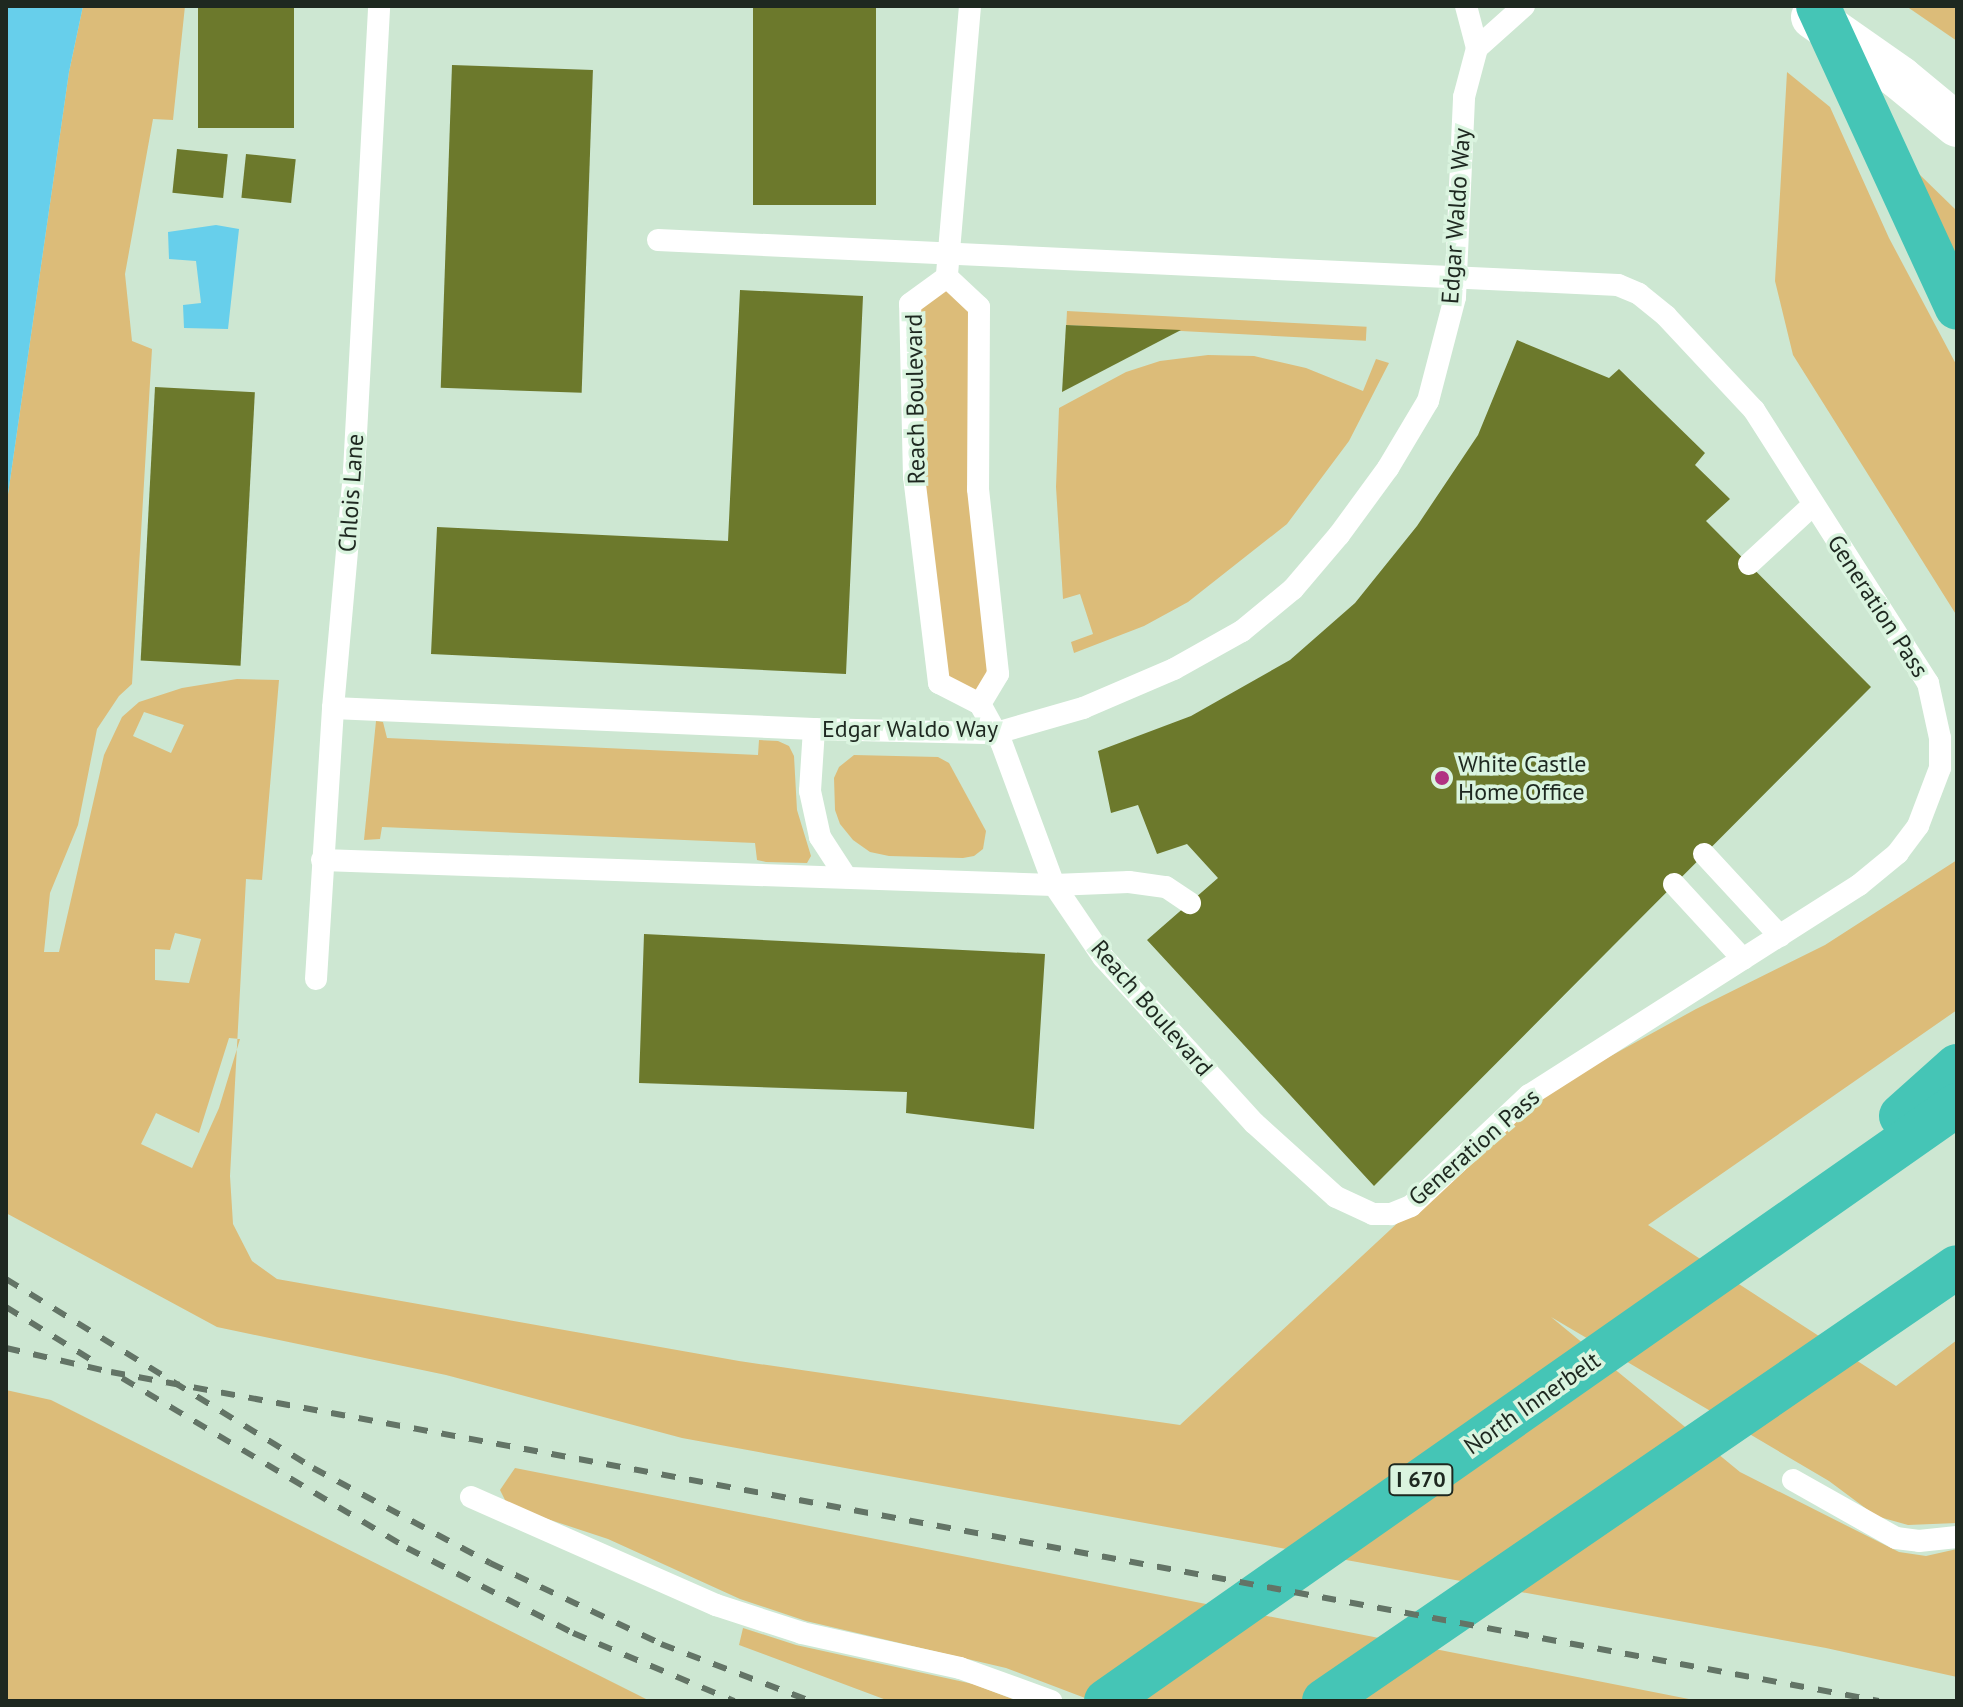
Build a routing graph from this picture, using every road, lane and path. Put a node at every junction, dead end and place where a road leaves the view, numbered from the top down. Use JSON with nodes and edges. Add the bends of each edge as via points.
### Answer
{"nodes":[{"id":1,"x":379,"y":6,"type":"edge"},
{"id":2,"x":970,"y":6,"type":"edge"},
{"id":3,"x":1466,"y":6,"type":"edge"},
{"id":4,"x":1524,"y":6,"type":"edge"},
{"id":5,"x":1798,"y":6,"type":"edge"},
{"id":6,"x":1818,"y":6,"type":"edge"},
{"id":7,"x":1477,"y":48,"type":"junction"},
{"id":8,"x":1957,"y":125,"type":"edge"},
{"id":9,"x":658,"y":240,"type":"dead end"},
{"id":10,"x":947,"y":253,"type":"junction"},
{"id":11,"x":947,"y":277,"type":"junction"},
{"id":12,"x":1455,"y":279,"type":"junction"},
{"id":13,"x":1957,"y":308,"type":"edge"},
{"id":14,"x":1813,"y":505,"type":"junction"},
{"id":15,"x":1749,"y":564,"type":"dead end"},
{"id":16,"x":980,"y":704,"type":"junction"},
{"id":17,"x":333,"y":708,"type":"junction"},
{"id":18,"x":814,"y":729,"type":"junction"},
{"id":19,"x":996,"y":733,"type":"junction"},
{"id":20,"x":1704,"y":854,"type":"dead end"},
{"id":21,"x":322,"y":860,"type":"junction"},
{"id":22,"x":846,"y":877,"type":"junction"},
{"id":23,"x":1674,"y":884,"type":"dead end"},
{"id":24,"x":1054,"y":885,"type":"junction"},
{"id":25,"x":1190,"y":903,"type":"dead end"},
{"id":26,"x":1780,"y":936,"type":"junction"},
{"id":27,"x":1743,"y":959,"type":"junction"},
{"id":28,"x":316,"y":979,"type":"dead end"},
{"id":29,"x":1957,"y":1066,"type":"edge"},
{"id":30,"x":1957,"y":1105,"type":"edge"},
{"id":31,"x":1373,"y":1214,"type":"joint"},
{"id":32,"x":1737,"y":1260,"type":"junction"},
{"id":33,"x":1957,"y":1267,"type":"edge"},
{"id":34,"x":1957,"y":1287,"type":"edge"},
{"id":35,"x":1862,"y":1334,"type":"junction"},
{"id":36,"x":1793,"y":1480,"type":"dead end"},
{"id":37,"x":471,"y":1497,"type":"dead end"},
{"id":38,"x":1957,"y":1537,"type":"edge"},
{"id":39,"x":1051,"y":1701,"type":"edge"},
{"id":40,"x":1106,"y":1701,"type":"edge"},
{"id":41,"x":1324,"y":1701,"type":"edge"}],
"edges":[{"from":1,"to":17,"type":"lane","name":"Chlois Lane","via":[[354,471]]},
{"from":2,"to":10,"type":"lane"},
{"from":3,"to":7,"type":"lane","name":"Edgar Waldo Way"},
{"from":4,"to":7,"type":"lane"},
{"from":5,"to":8,"type":"street"},
{"from":6,"to":13,"type":"highway"},
{"from":7,"to":12,"type":"lane","name":"Edgar Waldo Way","via":[[1464,97]]},
{"from":9,"to":10,"type":"lane","name":"Generation Pass"},
{"from":10,"to":11,"type":"lane"},
{"from":10,"to":12,"type":"lane","name":"Generation Pass"},
{"from":11,"to":16,"type":"lane","via":[[979,307],[978,489],[998,674]]},
{"from":11,"to":16,"type":"lane","name":"Reach Boulevard","via":[[910,304],[914,477],[939,683]]},
{"from":12,"to":14,"type":"lane","name":"Generation Pass","via":[[1618,285],[1639,294],[1754,410]]},
{"from":12,"to":19,"type":"lane","name":"Edgar Waldo Way","via":[[1428,401],[1388,468],[1293,589],[1242,631],[1174,669],[1083,708]]},
{"from":14,"to":15,"type":"lane"},
{"from":14,"to":26,"type":"lane","name":"Generation Pass","via":[[1928,683],[1940,738],[1940,768],[1918,826],[1898,853]]},
{"from":16,"to":19,"type":"lane","name":"Reach Boulevard"},
{"from":17,"to":18,"type":"lane","name":"Edgar Waldo Way"},
{"from":17,"to":21,"type":"lane","name":"Chlois Lane"},
{"from":18,"to":19,"type":"lane","name":"Edgar Waldo Way"},
{"from":18,"to":22,"type":"lane","via":[[810,791],[820,837]]},
{"from":19,"to":24,"type":"lane","name":"Reach Boulevard"},
{"from":20,"to":26,"type":"lane"},
{"from":21,"to":22,"type":"lane"},
{"from":21,"to":28,"type":"lane","name":"Chlois Lane"},
{"from":22,"to":24,"type":"lane"},
{"from":23,"to":27,"type":"lane"},
{"from":24,"to":25,"type":"lane","via":[[1129,882],[1166,887]]},
{"from":24,"to":31,"type":"lane","name":"Reach Boulevard","via":[[1103,957],[1254,1123],[1336,1197]]},
{"from":26,"to":27,"type":"lane","name":"Generation Pass"},
{"from":27,"to":31,"type":"lane","name":"Generation Pass","via":[[1529,1095],[1411,1206]]},
{"from":29,"to":32,"type":"highway"},
{"from":30,"to":32,"type":"highway","name":"North Innerbelt","number":"I 670"},
{"from":32,"to":40,"type":"highway","name":"North Innerbelt","number":"I 670"},
{"from":33,"to":35,"type":"highway"},
{"from":34,"to":35,"type":"highway"},
{"from":35,"to":41,"type":"highway"},
{"from":36,"to":38,"type":"lane","via":[[1896,1538]]},
{"from":37,"to":39,"type":"lane","via":[[716,1605],[802,1633],[960,1668]]}]}
